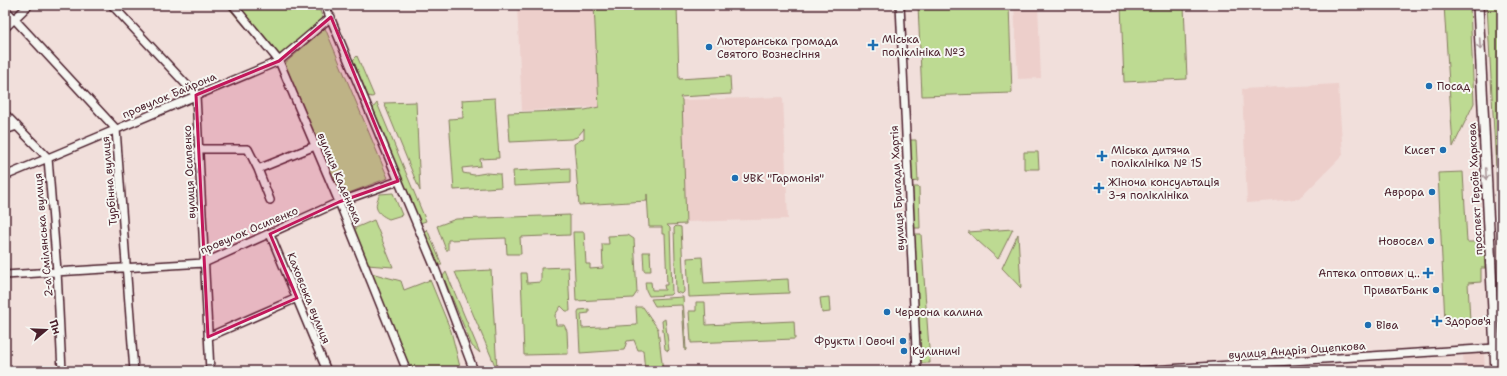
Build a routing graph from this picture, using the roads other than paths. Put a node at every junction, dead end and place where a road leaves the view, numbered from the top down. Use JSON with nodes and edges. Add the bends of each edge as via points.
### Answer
{"nodes":[{"id":1,"x":30,"y":5,"type":"edge"},
{"id":2,"x":112,"y":5,"type":"edge"},
{"id":3,"x":233,"y":5,"type":"edge"},
{"id":4,"x":325,"y":5,"type":"edge"},
{"id":5,"x":900,"y":5,"type":"edge"},
{"id":6,"x":1478,"y":5,"type":"edge"},
{"id":7,"x":5,"y":9,"type":"edge"},
{"id":8,"x":331,"y":17,"type":"junction"},
{"id":9,"x":15,"y":19,"type":"junction"},
{"id":10,"x":5,"y":28,"type":"edge"},
{"id":11,"x":279,"y":61,"type":"junction"},
{"id":12,"x":196,"y":96,"type":"junction"},
{"id":13,"x":5,"y":114,"type":"edge"},
{"id":14,"x":17,"y":126,"type":"junction"},
{"id":15,"x":116,"y":129,"type":"junction"},
{"id":16,"x":5,"y":130,"type":"edge"},
{"id":17,"x":315,"y":146,"type":"junction"},
{"id":18,"x":198,"y":149,"type":"junction"},
{"id":19,"x":48,"y":158,"type":"junction"},
{"id":20,"x":258,"y":169,"type":"junction"},
{"id":21,"x":5,"y":176,"type":"edge"},
{"id":22,"x":398,"y":181,"type":"junction"},
{"id":23,"x":270,"y":200,"type":"dead end"},
{"id":24,"x":339,"y":202,"type":"junction"},
{"id":25,"x":270,"y":234,"type":"junction"},
{"id":26,"x":204,"y":262,"type":"junction"},
{"id":27,"x":127,"y":267,"type":"junction"},
{"id":28,"x":58,"y":271,"type":"junction"},
{"id":29,"x":5,"y":275,"type":"edge"},
{"id":30,"x":297,"y":298,"type":"junction"},
{"id":31,"x":208,"y":337,"type":"junction"},
{"id":32,"x":1495,"y":348,"type":"junction"},
{"id":33,"x":324,"y":370,"type":"edge"},
{"id":34,"x":62,"y":371,"type":"edge"},
{"id":35,"x":134,"y":371,"type":"edge"},
{"id":36,"x":210,"y":371,"type":"edge"},
{"id":37,"x":407,"y":371,"type":"edge"},
{"id":38,"x":474,"y":371,"type":"edge"},
{"id":39,"x":917,"y":371,"type":"edge"},
{"id":40,"x":1136,"y":371,"type":"edge"},
{"id":41,"x":1496,"y":371,"type":"edge"}],
"edges":[{"from":1,"to":9,"type":"street"},
{"from":2,"to":12,"type":"street"},
{"from":3,"to":11,"type":"street","name":"вулиця Каденюка"},
{"from":4,"to":8,"type":"street"},
{"from":5,"to":39,"type":"street","name":"вулиця Бригади Хартія"},
{"from":6,"to":32,"type":"main road","name":"проспект Героїв Харкова","one_way":true},
{"from":7,"to":9,"type":"street","name":"Турбінна вулиця"},
{"from":8,"to":11,"type":"street","name":"провулок Байрона"},
{"from":8,"to":22,"type":"street"},
{"from":9,"to":10,"type":"street"},
{"from":9,"to":15,"type":"street","name":"Турбінна вулиця"},
{"from":11,"to":12,"type":"street","name":"провулок Байрона"},
{"from":11,"to":17,"type":"street","name":"вулиця Каденюка"},
{"from":12,"to":15,"type":"street","name":"провулок Байрона"},
{"from":12,"to":18,"type":"street","name":"вулиця Осипенко"},
{"from":13,"to":14,"type":"street","name":"2-а Смілянська вулиця"},
{"from":14,"to":16,"type":"street"},
{"from":14,"to":19,"type":"street","name":"2-а Смілянська вулиця"},
{"from":15,"to":19,"type":"street","name":"провулок Байрона"},
{"from":15,"to":27,"type":"street","name":"Турбінна вулиця"},
{"from":17,"to":20,"type":"street"},
{"from":17,"to":24,"type":"street","name":"вулиця Каденюка"},
{"from":18,"to":20,"type":"street","via":[[248,149]]},
{"from":18,"to":26,"type":"street","name":"вулиця Осипенко"},
{"from":19,"to":21,"type":"street","name":"провулок Байрона"},
{"from":19,"to":28,"type":"street","name":"2-а Смілянська вулиця"},
{"from":20,"to":23,"type":"street"},
{"from":22,"to":24,"type":"street","name":"провулок Осипенко"},
{"from":22,"to":38,"type":"street"},
{"from":24,"to":25,"type":"street","name":"провулок Осипенко"},
{"from":24,"to":37,"type":"street","name":"вулиця Каденюка"},
{"from":25,"to":26,"type":"street","name":"провулок Осипенко"},
{"from":25,"to":30,"type":"street","name":"Каховська вулиця"},
{"from":26,"to":27,"type":"street","name":"провулок Осипенко"},
{"from":26,"to":31,"type":"street","name":"вулиця Осипенко"},
{"from":27,"to":28,"type":"street","name":"провулок Осипенко"},
{"from":27,"to":35,"type":"street","name":"Турбінна вулиця"},
{"from":28,"to":29,"type":"street","name":"провулок Осипенко"},
{"from":28,"to":34,"type":"street","name":"2-а Смілянська вулиця"},
{"from":30,"to":31,"type":"street"},
{"from":30,"to":33,"type":"street","name":"Каховська вулиця"},
{"from":31,"to":36,"type":"street","name":"вулиця Осипенко"},
{"from":32,"to":40,"type":"street","name":"вулиця Андрія Ощепкова"},
{"from":32,"to":41,"type":"main road","name":"проспект Героїв Харкова"}]}
